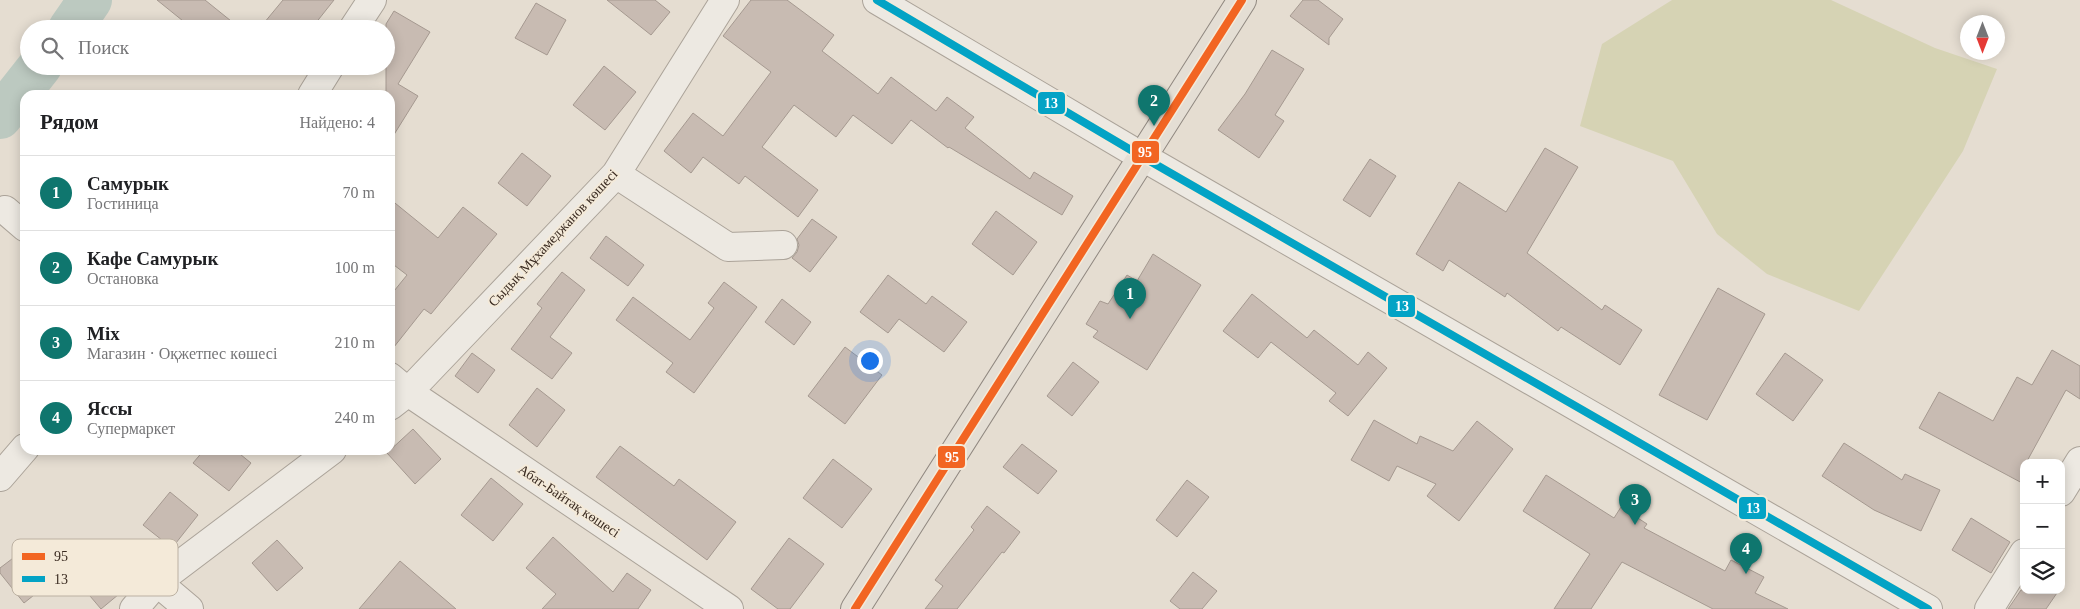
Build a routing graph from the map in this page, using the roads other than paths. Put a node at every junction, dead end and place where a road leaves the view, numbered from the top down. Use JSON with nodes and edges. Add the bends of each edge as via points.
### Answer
{"nodes":[{"id":1,"x":372,"y":0,"type":"edge"},
{"id":2,"x":725,"y":0,"type":"edge"},
{"id":3,"x":877,"y":0,"type":"edge"},
{"id":4,"x":1242,"y":0,"type":"edge"},
{"id":5,"x":359,"y":20,"type":"edge"},
{"id":6,"x":324,"y":75,"type":"edge"},
{"id":7,"x":315,"y":90,"type":"edge"},
{"id":8,"x":1141,"y":156,"type":"junction"},
{"id":9,"x":616,"y":174,"type":"junction"},
{"id":10,"x":782,"y":245,"type":"dead end"},
{"id":11,"x":396,"y":392,"type":"edge"},
{"id":12,"x":20,"y":454,"type":"edge"},
{"id":13,"x":325,"y":455,"type":"edge"},
{"id":14,"x":2080,"y":461,"type":"edge"},
{"id":15,"x":0,"y":477,"type":"edge"},
{"id":16,"x":2065,"y":485,"type":"edge"},
{"id":17,"x":2020,"y":559,"type":"edge"},
{"id":18,"x":178,"y":566,"type":"edge"},
{"id":19,"x":145,"y":596,"type":"edge"},
{"id":20,"x":174,"y":596,"type":"edge"},
{"id":21,"x":134,"y":609,"type":"edge"},
{"id":22,"x":189,"y":609,"type":"edge"},
{"id":23,"x":729,"y":609,"type":"edge"},
{"id":24,"x":855,"y":609,"type":"edge"},
{"id":25,"x":1928,"y":609,"type":"edge"},
{"id":26,"x":1989,"y":609,"type":"edge"}],
"edges":[{"from":1,"to":5,"type":"street"},
{"from":2,"to":9,"type":"street","name":"Сыдық Мұхамеджанов көшесі"},
{"from":3,"to":8,"type":"street"},
{"from":4,"to":8,"type":"main road"},
{"from":6,"to":7,"type":"street"},
{"from":8,"to":24,"type":"main road"},
{"from":8,"to":25,"type":"street"},
{"from":9,"to":10,"type":"street","via":[[728,246]]},
{"from":9,"to":11,"type":"street","name":"Сыдық Мұхамеджанов көшесі"},
{"from":11,"to":23,"type":"street","name":"Абат-Байтақ көшесі"},
{"from":12,"to":15,"type":"street"},
{"from":13,"to":18,"type":"street"},
{"from":14,"to":16,"type":"street"},
{"from":17,"to":26,"type":"street"},
{"from":19,"to":21,"type":"street"},
{"from":20,"to":22,"type":"street"}]}
